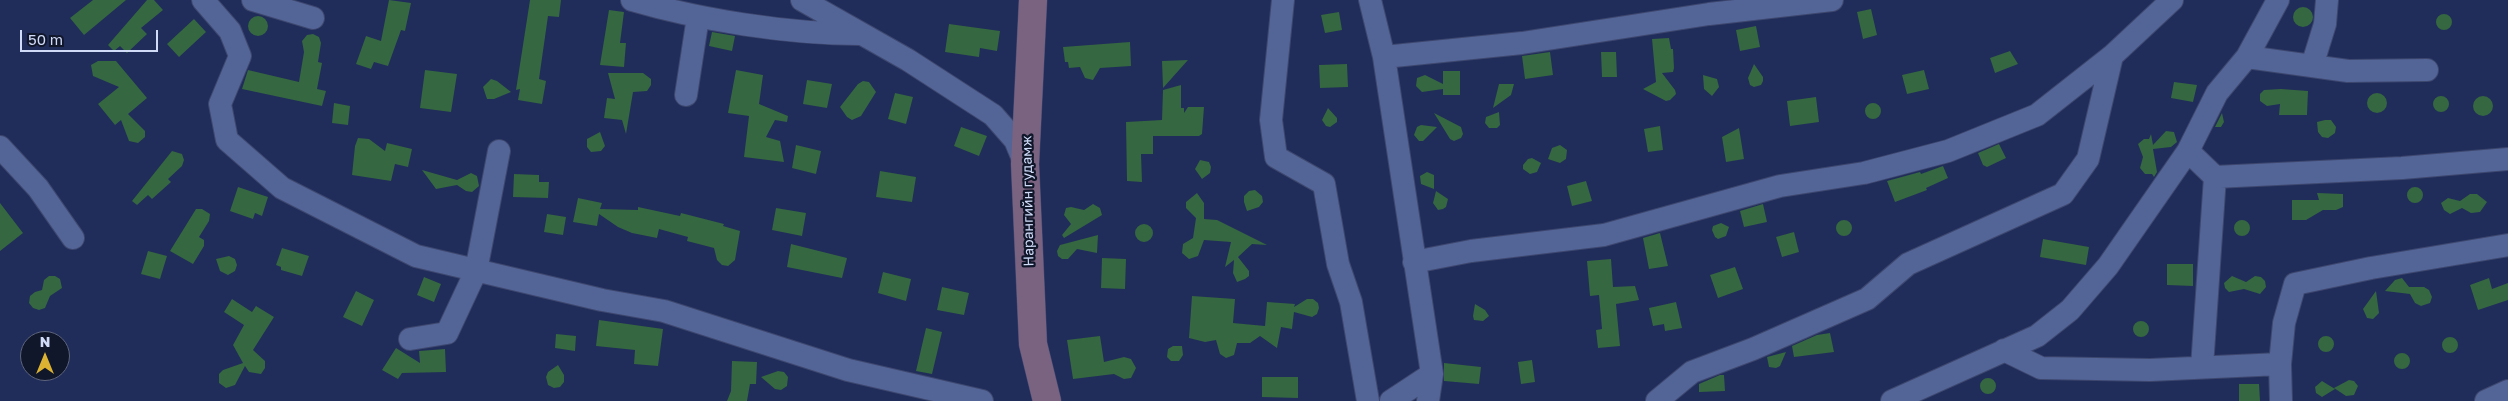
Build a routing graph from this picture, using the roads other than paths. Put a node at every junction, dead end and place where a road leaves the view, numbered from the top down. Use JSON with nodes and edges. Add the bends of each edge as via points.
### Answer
{"nodes":[{"id":1,"x":203,"y":0,"type":"edge"},
{"id":2,"x":253,"y":0,"type":"edge"},
{"id":3,"x":632,"y":0,"type":"edge"},
{"id":4,"x":802,"y":0,"type":"edge"},
{"id":5,"x":1033,"y":0,"type":"edge"},
{"id":6,"x":1283,"y":0,"type":"edge"},
{"id":7,"x":1370,"y":0,"type":"edge"},
{"id":8,"x":1832,"y":0,"type":"edge"},
{"id":9,"x":2172,"y":0,"type":"edge"},
{"id":10,"x":2278,"y":0,"type":"edge"},
{"id":11,"x":2327,"y":0,"type":"edge"},
{"id":12,"x":698,"y":17,"type":"junction"},
{"id":13,"x":313,"y":18,"type":"dead end"},
{"id":14,"x":861,"y":34,"type":"junction"},
{"id":15,"x":2112,"y":56,"type":"junction"},
{"id":16,"x":1384,"y":57,"type":"junction"},
{"id":17,"x":2247,"y":57,"type":"junction"},
{"id":18,"x":2312,"y":66,"type":"junction"},
{"id":19,"x":2427,"y":70,"type":"dead end"},
{"id":20,"x":686,"y":95,"type":"dead end"},
{"id":21,"x":0,"y":147,"type":"edge"},
{"id":22,"x":499,"y":150,"type":"dead end"},
{"id":23,"x":2188,"y":151,"type":"junction"},
{"id":24,"x":2508,"y":159,"type":"edge"},
{"id":25,"x":1025,"y":164,"type":"junction"},
{"id":26,"x":2215,"y":177,"type":"junction"},
{"id":27,"x":73,"y":238,"type":"dead end"},
{"id":28,"x":2508,"y":246,"type":"edge"},
{"id":29,"x":1414,"y":262,"type":"junction"},
{"id":30,"x":476,"y":271,"type":"junction"},
{"id":31,"x":410,"y":339,"type":"dead end"},
{"id":32,"x":2004,"y":350,"type":"junction"},
{"id":33,"x":2280,"y":364,"type":"junction"},
{"id":34,"x":2202,"y":367,"type":"junction"},
{"id":35,"x":1432,"y":374,"type":"junction"},
{"id":36,"x":2508,"y":391,"type":"edge"},
{"id":37,"x":982,"y":401,"type":"edge"},
{"id":38,"x":1047,"y":401,"type":"edge"},
{"id":39,"x":1368,"y":401,"type":"edge"},
{"id":40,"x":1391,"y":401,"type":"edge"},
{"id":41,"x":1428,"y":401,"type":"edge"},
{"id":42,"x":1657,"y":401,"type":"edge"},
{"id":43,"x":1892,"y":401,"type":"edge"},
{"id":44,"x":2281,"y":401,"type":"edge"},
{"id":45,"x":2486,"y":401,"type":"edge"}],
"edges":[{"from":1,"to":30,"type":"street","via":[[230,30],[240,56],[220,104],[227,140],[282,188],[416,256]]},
{"from":2,"to":13,"type":"street"},
{"from":3,"to":12,"type":"street"},
{"from":4,"to":14,"type":"street"},
{"from":5,"to":25,"type":"main road","name":"Нарангийн гудамж"},
{"from":6,"to":39,"type":"street","via":[[1271,120],[1276,157],[1324,184],[1338,264],[1351,302]]},
{"from":7,"to":16,"type":"street"},
{"from":8,"to":16,"type":"street","via":[[1708,14],[1522,43]]},
{"from":9,"to":15,"type":"street"},
{"from":10,"to":17,"type":"street"},
{"from":11,"to":18,"type":"street"},
{"from":12,"to":14,"type":"street","via":[[824,34]]},
{"from":12,"to":20,"type":"street"},
{"from":14,"to":25,"type":"street","via":[[993,115],[1015,140]]},
{"from":15,"to":29,"type":"street","via":[[2037,115],[1948,150],[1864,173],[1780,186],[1604,235],[1471,251]]},
{"from":15,"to":42,"type":"street","via":[[2088,159],[2063,194],[1908,264],[1867,299],[1692,372]]},
{"from":16,"to":29,"type":"street"},
{"from":17,"to":18,"type":"street"},
{"from":17,"to":23,"type":"street","via":[[2217,93]]},
{"from":18,"to":19,"type":"street","via":[[2348,71]]},
{"from":21,"to":27,"type":"street","via":[[38,188]]},
{"from":22,"to":30,"type":"street"},
{"from":23,"to":26,"type":"street"},
{"from":23,"to":32,"type":"street","via":[[2108,266],[2070,310],[2037,336]]},
{"from":24,"to":26,"type":"street"},
{"from":25,"to":38,"type":"main road","name":"Нарангийн гудамж","via":[[1033,344]]},
{"from":26,"to":34,"type":"street"},
{"from":28,"to":33,"type":"street","via":[[2295,284],[2284,323]]},
{"from":29,"to":35,"type":"street"},
{"from":30,"to":31,"type":"street","via":[[446,333]]},
{"from":30,"to":37,"type":"street","via":[[664,311],[848,370]]},
{"from":32,"to":34,"type":"street","via":[[2041,368],[2150,370]]},
{"from":32,"to":43,"type":"street"},
{"from":33,"to":34,"type":"street"},
{"from":33,"to":44,"type":"street"},
{"from":35,"to":40,"type":"street"},
{"from":35,"to":41,"type":"street"},
{"from":36,"to":45,"type":"street"}]}
